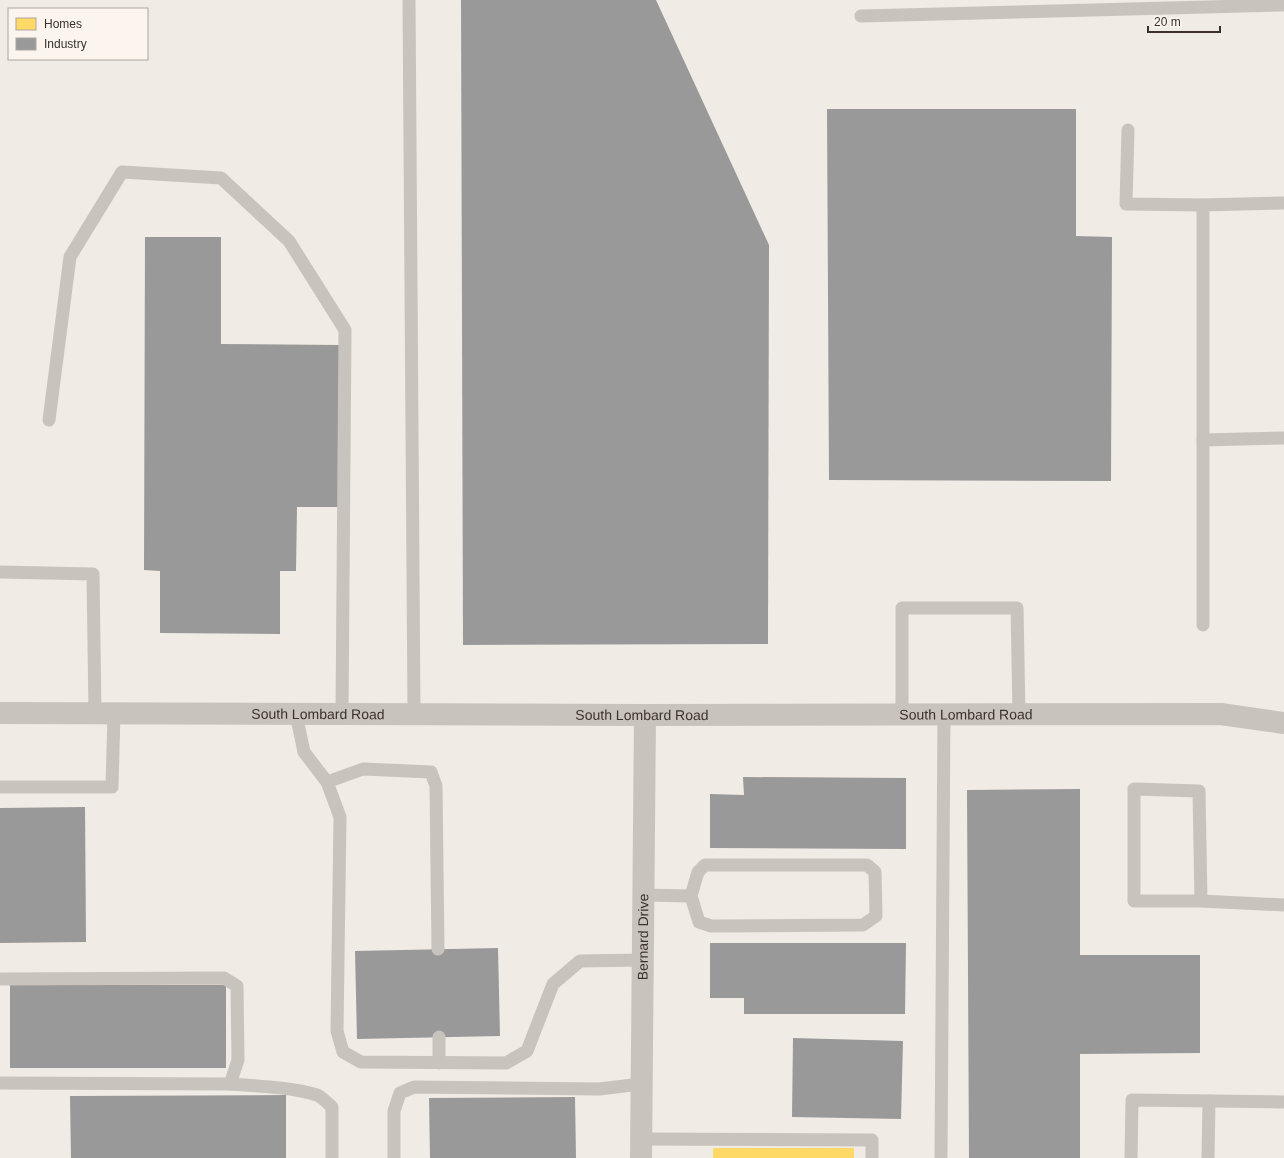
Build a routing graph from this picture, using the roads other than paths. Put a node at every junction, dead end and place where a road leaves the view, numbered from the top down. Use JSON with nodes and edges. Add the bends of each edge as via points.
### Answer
{"nodes":[{"id":1,"x":409,"y":0,"type":"edge"},
{"id":2,"x":1284,"y":5,"type":"edge"},
{"id":3,"x":861,"y":16,"type":"dead end"},
{"id":4,"x":1128,"y":130,"type":"dead end"},
{"id":5,"x":1284,"y":203,"type":"edge"},
{"id":6,"x":1203,"y":205,"type":"junction"},
{"id":7,"x":49,"y":420,"type":"dead end"},
{"id":8,"x":1284,"y":438,"type":"edge"},
{"id":9,"x":1203,"y":440,"type":"junction"},
{"id":10,"x":0,"y":572,"type":"edge"},
{"id":11,"x":1203,"y":625,"type":"dead end"},
{"id":12,"x":0,"y":713,"type":"edge"},
{"id":13,"x":104,"y":713,"type":"junction"},
{"id":14,"x":296,"y":714,"type":"junction"},
{"id":15,"x":342,"y":714,"type":"junction"},
{"id":16,"x":414,"y":714,"type":"junction"},
{"id":17,"x":902,"y":714,"type":"junction"},
{"id":18,"x":944,"y":714,"type":"junction"},
{"id":19,"x":1019,"y":714,"type":"junction"},
{"id":20,"x":645,"y":715,"type":"junction"},
{"id":21,"x":1284,"y":723,"type":"edge"},
{"id":22,"x":328,"y":782,"type":"junction"},
{"id":23,"x":0,"y":787,"type":"edge"},
{"id":24,"x":643,"y":895,"type":"junction"},
{"id":25,"x":691,"y":896,"type":"junction"},
{"id":26,"x":1201,"y":901,"type":"junction"},
{"id":27,"x":1284,"y":905,"type":"edge"},
{"id":28,"x":438,"y":949,"type":"dead end"},
{"id":29,"x":642,"y":960,"type":"junction"},
{"id":30,"x":0,"y":979,"type":"edge"},
{"id":31,"x":439,"y":1037,"type":"dead end"},
{"id":32,"x":439,"y":1063,"type":"junction"},
{"id":33,"x":0,"y":1084,"type":"edge"},
{"id":34,"x":230,"y":1084,"type":"junction"},
{"id":35,"x":641,"y":1084,"type":"junction"},
{"id":36,"x":1209,"y":1101,"type":"junction"},
{"id":37,"x":1284,"y":1102,"type":"edge"},
{"id":38,"x":641,"y":1148,"type":"edge"},
{"id":39,"x":332,"y":1158,"type":"edge"},
{"id":40,"x":394,"y":1158,"type":"edge"},
{"id":41,"x":872,"y":1158,"type":"edge"},
{"id":42,"x":942,"y":1158,"type":"edge"},
{"id":43,"x":1131,"y":1158,"type":"edge"},
{"id":44,"x":1208,"y":1158,"type":"edge"}],
"edges":[{"from":1,"to":16,"type":"lane"},
{"from":2,"to":3,"type":"lane"},
{"from":4,"to":6,"type":"lane","via":[[1126,204]]},
{"from":5,"to":6,"type":"lane"},
{"from":6,"to":9,"type":"lane"},
{"from":7,"to":15,"type":"lane","via":[[70,257],[122,172],[221,178],[289,241],[345,330]]},
{"from":8,"to":9,"type":"lane"},
{"from":9,"to":11,"type":"lane"},
{"from":10,"to":13,"type":"lane","via":[[93,574]]},
{"from":12,"to":13,"type":"street","name":"South Lombard Road"},
{"from":13,"to":14,"type":"street","name":"South Lombard Road"},
{"from":13,"to":23,"type":"lane","via":[[112,787]]},
{"from":14,"to":15,"type":"street","name":"South Lombard Road"},
{"from":14,"to":22,"type":"lane","via":[[304,752]]},
{"from":15,"to":16,"type":"street","name":"South Lombard Road"},
{"from":16,"to":20,"type":"street","name":"South Lombard Road"},
{"from":17,"to":18,"type":"street","name":"South Lombard Road"},
{"from":17,"to":19,"type":"lane","via":[[902,608],[1017,608]]},
{"from":17,"to":20,"type":"street","name":"South Lombard Road"},
{"from":18,"to":19,"type":"street","name":"South Lombard Road"},
{"from":18,"to":42,"type":"lane"},
{"from":19,"to":21,"type":"street","name":"South Lombard Road","via":[[1221,714]]},
{"from":20,"to":24,"type":"street","name":"Bernard Drive"},
{"from":22,"to":28,"type":"lane","via":[[363,769],[431,772],[436,786]]},
{"from":22,"to":32,"type":"lane","via":[[340,817],[337,1032],[343,1052],[361,1062]]},
{"from":24,"to":25,"type":"lane"},
{"from":24,"to":29,"type":"street","name":"Bernard Drive"},
{"from":25,"to":25,"type":"lane","via":[[698,872],[705,865],[867,865],[876,872],[876,916],[863,925],[710,926],[699,922]]},
{"from":26,"to":26,"type":"lane","via":[[1134,901],[1134,789],[1199,791]]},
{"from":26,"to":27,"type":"lane"},
{"from":29,"to":32,"type":"lane","via":[[580,961],[553,984],[527,1051],[506,1063]]},
{"from":29,"to":35,"type":"street","name":"Bernard Drive"},
{"from":30,"to":34,"type":"lane","via":[[224,978],[237,986],[238,1060]]},
{"from":31,"to":32,"type":"lane"},
{"from":33,"to":34,"type":"lane"},
{"from":34,"to":39,"type":"lane","via":[[270,1087],[318,1096],[332,1107]]},
{"from":35,"to":38,"type":"street","name":"Bernard Drive"},
{"from":35,"to":40,"type":"lane","via":[[599,1089],[414,1087],[400,1093],[394,1111]]},
{"from":36,"to":37,"type":"lane"},
{"from":36,"to":43,"type":"lane","via":[[1132,1100]]},
{"from":36,"to":44,"type":"lane"},
{"from":38,"to":41,"type":"lane","via":[[872,1140]]}]}
